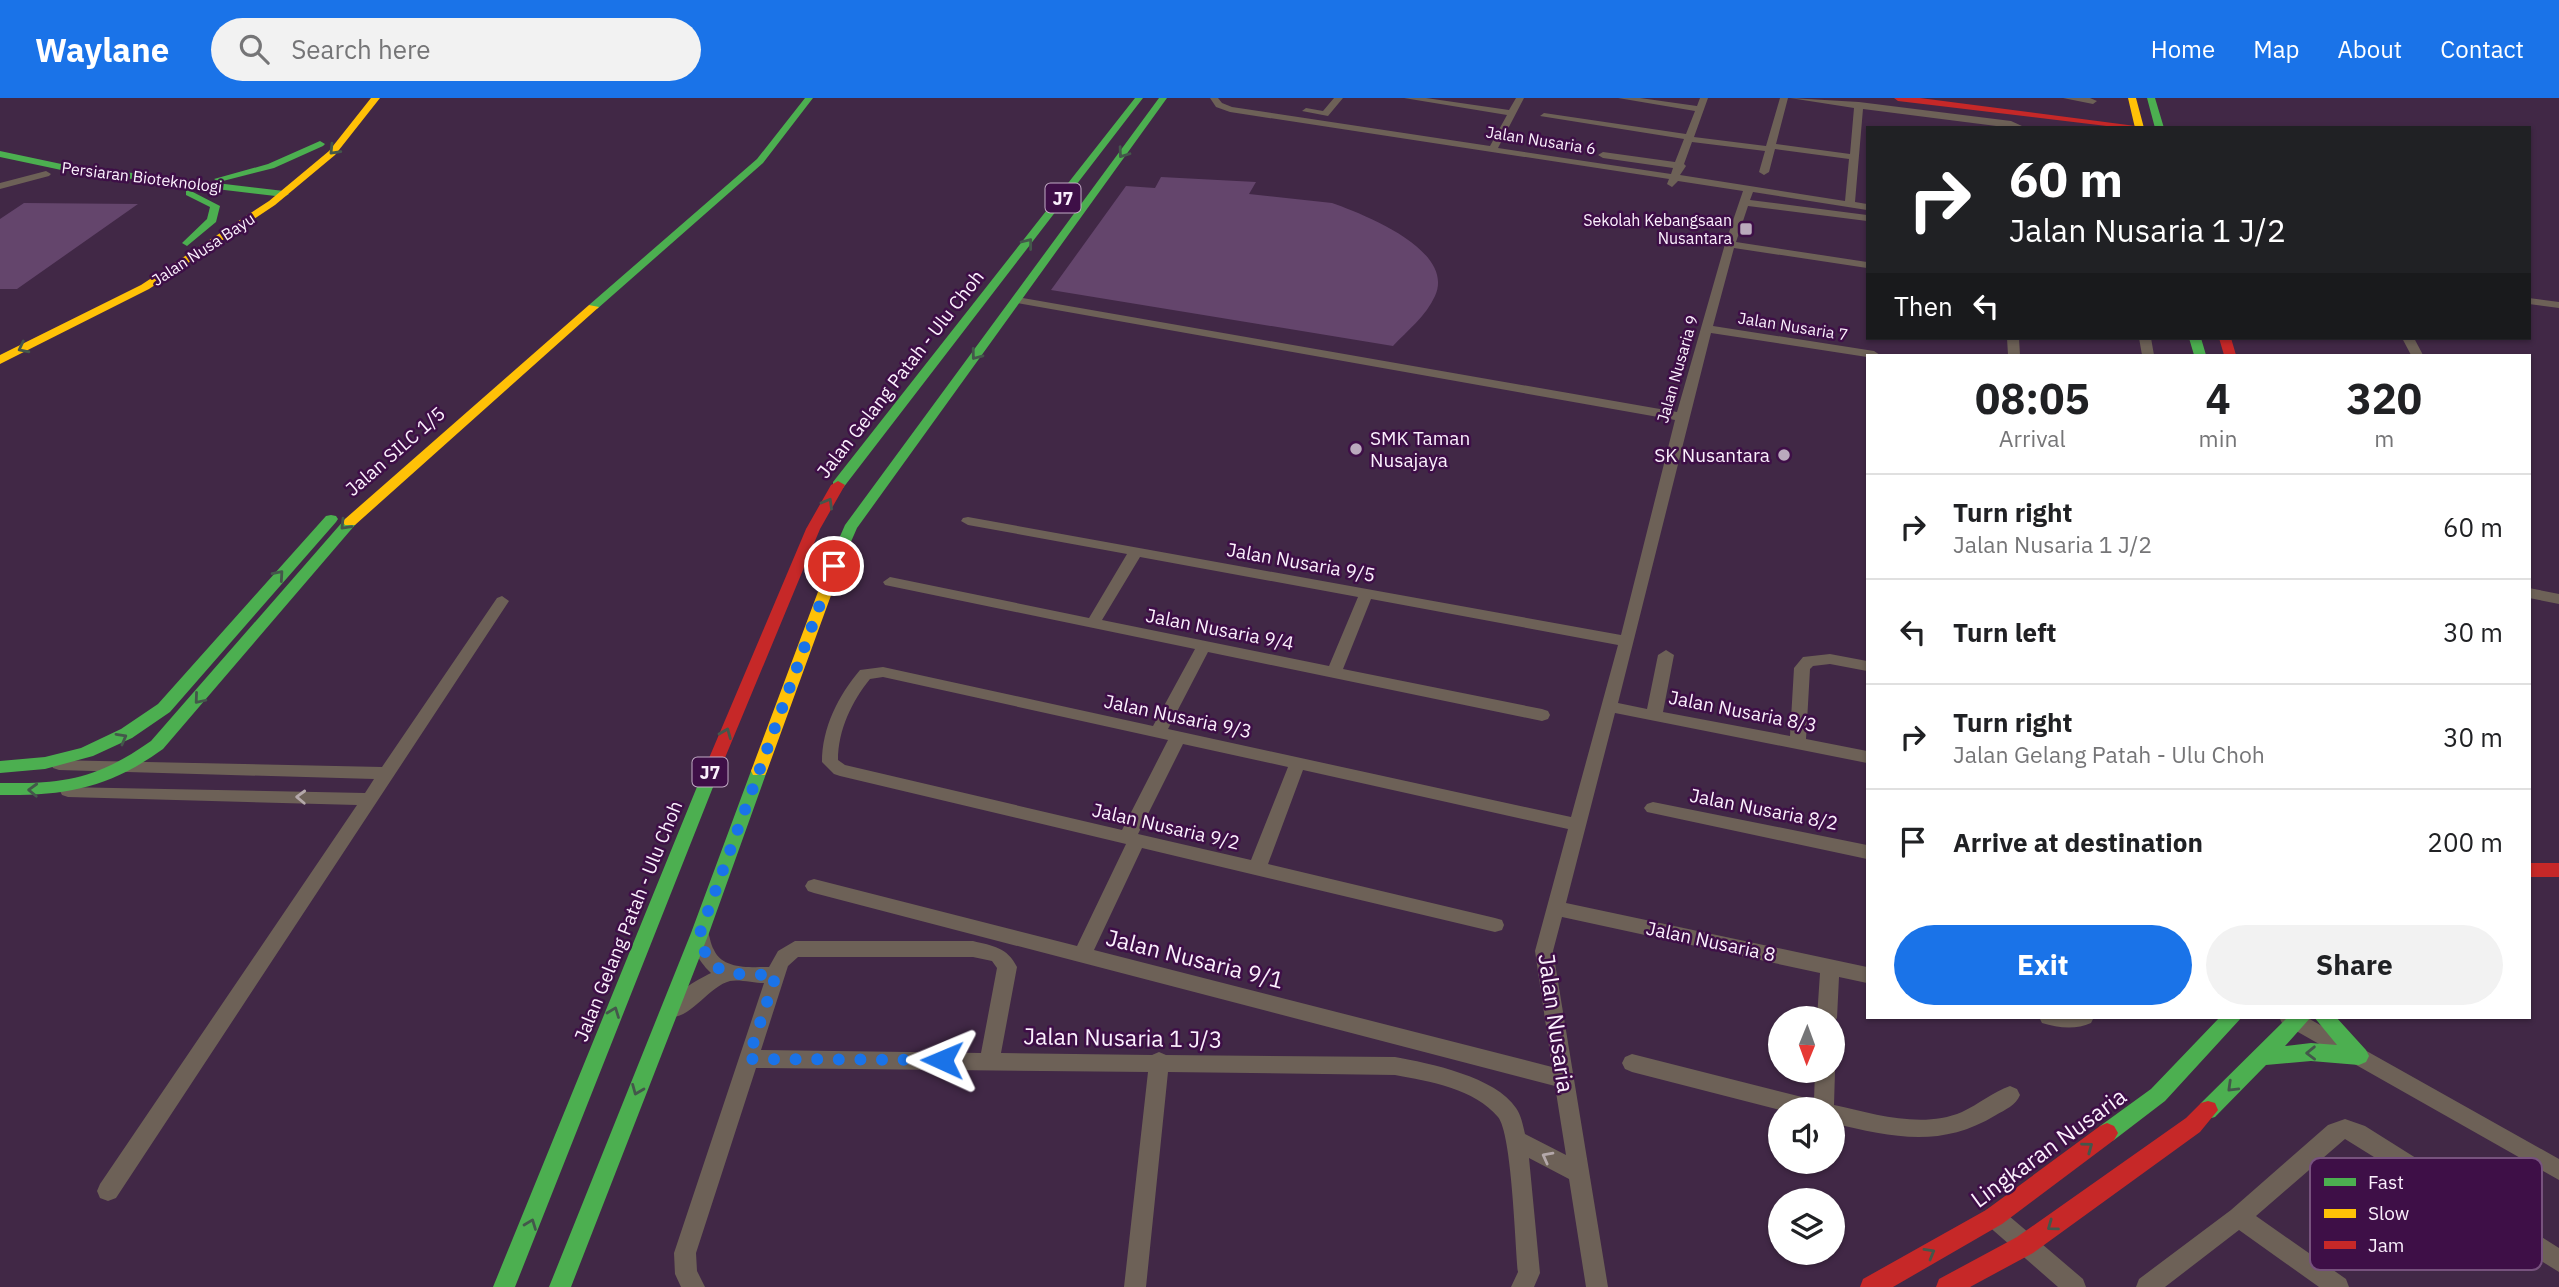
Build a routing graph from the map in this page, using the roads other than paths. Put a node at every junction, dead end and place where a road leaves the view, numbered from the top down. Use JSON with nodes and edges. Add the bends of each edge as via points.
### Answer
{"nodes":[{"id":1,"x":357,"y":98,"type":"edge"},
{"id":2,"x":376,"y":98,"type":"edge"},
{"id":3,"x":795,"y":98,"type":"edge"},
{"id":4,"x":809,"y":98,"type":"edge"},
{"id":5,"x":1139,"y":98,"type":"edge"},
{"id":6,"x":1163,"y":98,"type":"edge"},
{"id":7,"x":1214,"y":98,"type":"edge"},
{"id":8,"x":1339,"y":98,"type":"edge"},
{"id":9,"x":1408,"y":98,"type":"edge"},
{"id":10,"x":1520,"y":98,"type":"edge"},
{"id":11,"x":1625,"y":98,"type":"edge"},
{"id":12,"x":1704,"y":98,"type":"edge"},
{"id":13,"x":1784,"y":98,"type":"edge"},
{"id":14,"x":1794,"y":98,"type":"edge"},
{"id":15,"x":1899,"y":98,"type":"edge"},
{"id":16,"x":1961,"y":98,"type":"edge"},
{"id":17,"x":2067,"y":98,"type":"edge"},
{"id":18,"x":2132,"y":98,"type":"edge"},
{"id":19,"x":2151,"y":98,"type":"edge"},
{"id":20,"x":1240,"y":101,"type":"dead end"},
{"id":21,"x":2093,"y":101,"type":"dead end"},
{"id":22,"x":1859,"y":105,"type":"junction"},
{"id":23,"x":1699,"y":108,"type":"junction"},
{"id":24,"x":1513,"y":113,"type":"junction"},
{"id":25,"x":1325,"y":114,"type":"junction"},
{"id":26,"x":1934,"y":114,"type":"junction"},
{"id":27,"x":1544,"y":116,"type":"dead end"},
{"id":28,"x":1309,"y":121,"type":"junction"},
{"id":29,"x":2147,"y":125,"type":"edge"},
{"id":30,"x":1934,"y":126,"type":"edge"},
{"id":31,"x":2015,"y":126,"type":"edge"},
{"id":32,"x":1456,"y":133,"type":"dead end"},
{"id":33,"x":1690,"y":138,"type":"junction"},
{"id":34,"x":320,"y":144,"type":"junction"},
{"id":35,"x":1527,"y":144,"type":"dead end"},
{"id":36,"x":1770,"y":148,"type":"junction"},
{"id":37,"x":1493,"y":149,"type":"junction"},
{"id":38,"x":0,"y":154,"type":"edge"},
{"id":39,"x":1852,"y":158,"type":"junction"},
{"id":40,"x":1866,"y":161,"type":"edge"},
{"id":41,"x":0,"y":166,"type":"edge"},
{"id":42,"x":1681,"y":166,"type":"junction"},
{"id":43,"x":1764,"y":172,"type":"dead end"},
{"id":44,"x":46,"y":174,"type":"junction"},
{"id":45,"x":1675,"y":177,"type":"junction"},
{"id":46,"x":0,"y":186,"type":"edge"},
{"id":47,"x":185,"y":188,"type":"junction"},
{"id":48,"x":1749,"y":189,"type":"junction"},
{"id":49,"x":269,"y":198,"type":"junction"},
{"id":50,"x":1743,"y":202,"type":"junction"},
{"id":51,"x":1850,"y":205,"type":"junction"},
{"id":52,"x":1866,"y":207,"type":"edge"},
{"id":53,"x":1866,"y":218,"type":"edge"},
{"id":54,"x":187,"y":243,"type":"junction"},
{"id":55,"x":1730,"y":244,"type":"junction"},
{"id":56,"x":1866,"y":265,"type":"edge"},
{"id":57,"x":1017,"y":300,"type":"junction"},
{"id":58,"x":2531,"y":301,"type":"edge"},
{"id":59,"x":2559,"y":305,"type":"edge"},
{"id":60,"x":1707,"y":329,"type":"junction"},
{"id":61,"x":0,"y":345,"type":"edge"},
{"id":62,"x":1868,"y":354,"type":"edge"},
{"id":63,"x":0,"y":360,"type":"edge"},
{"id":64,"x":1682,"y":417,"type":"junction"},
{"id":65,"x":968,"y":521,"type":"dead end"},
{"id":66,"x":1136,"y":551,"type":"junction"},
{"id":67,"x":890,"y":582,"type":"dead end"},
{"id":68,"x":1366,"y":594,"type":"junction"},
{"id":69,"x":2533,"y":594,"type":"edge"},
{"id":70,"x":2559,"y":599,"type":"edge"},
{"id":71,"x":502,"y":601,"type":"dead end"},
{"id":72,"x":1093,"y":623,"type":"junction"},
{"id":73,"x":1626,"y":641,"type":"junction"},
{"id":74,"x":1204,"y":646,"type":"junction"},
{"id":75,"x":1666,"y":655,"type":"dead end"},
{"id":76,"x":1866,"y":666,"type":"edge"},
{"id":77,"x":1334,"y":672,"type":"junction"},
{"id":78,"x":1611,"y":706,"type":"junction"},
{"id":79,"x":1542,"y":715,"type":"dead end"},
{"id":80,"x":1654,"y":715,"type":"junction"},
{"id":81,"x":1158,"y":732,"type":"junction"},
{"id":82,"x":1178,"y":737,"type":"junction"},
{"id":83,"x":1798,"y":744,"type":"junction"},
{"id":84,"x":1866,"y":757,"type":"edge"},
{"id":85,"x":830,"y":762,"type":"joint"},
{"id":86,"x":59,"y":764,"type":"junction"},
{"id":87,"x":134,"y":764,"type":"junction"},
{"id":88,"x":1297,"y":764,"type":"junction"},
{"id":89,"x":0,"y":767,"type":"edge"},
{"id":90,"x":282,"y":769,"type":"junction"},
{"id":91,"x":387,"y":773,"type":"junction"},
{"id":92,"x":0,"y":789,"type":"edge"},
{"id":93,"x":67,"y":790,"type":"junction"},
{"id":94,"x":261,"y":796,"type":"junction"},
{"id":95,"x":370,"y":799,"type":"junction"},
{"id":96,"x":1653,"y":808,"type":"dead end"},
{"id":97,"x":1578,"y":825,"type":"junction"},
{"id":98,"x":1132,"y":839,"type":"junction"},
{"id":99,"x":1866,"y":852,"type":"edge"},
{"id":100,"x":1257,"y":869,"type":"junction"},
{"id":101,"x":2531,"y":870,"type":"edge"},
{"id":102,"x":2559,"y":870,"type":"edge"},
{"id":103,"x":814,"y":886,"type":"dead end"},
{"id":104,"x":1555,"y":908,"type":"junction"},
{"id":105,"x":1495,"y":925,"type":"dead end"},
{"id":106,"x":700,"y":933,"type":"junction"},
{"id":107,"x":1082,"y":954,"type":"junction"},
{"id":108,"x":1830,"y":966,"type":"junction"},
{"id":109,"x":727,"y":973,"type":"junction"},
{"id":110,"x":776,"y":975,"type":"junction"},
{"id":111,"x":1866,"y":975,"type":"edge"},
{"id":112,"x":1828,"y":1006,"type":"edge"},
{"id":113,"x":2230,"y":1019,"type":"edge"},
{"id":114,"x":2295,"y":1019,"type":"edge"},
{"id":115,"x":2298,"y":1019,"type":"edge"},
{"id":116,"x":2326,"y":1019,"type":"edge"},
{"id":117,"x":665,"y":1021,"type":"junction"},
{"id":118,"x":2359,"y":1056,"type":"junction"},
{"id":119,"x":2263,"y":1057,"type":"junction"},
{"id":120,"x":748,"y":1059,"type":"junction"},
{"id":121,"x":990,"y":1061,"type":"junction"},
{"id":122,"x":1159,"y":1061,"type":"junction"},
{"id":123,"x":1632,"y":1063,"type":"dead end"},
{"id":124,"x":1564,"y":1079,"type":"junction"},
{"id":125,"x":2010,"y":1095,"type":"dead end"},
{"id":126,"x":1768,"y":1098,"type":"edge"},
{"id":127,"x":1845,"y":1117,"type":"edge"},
{"id":128,"x":1515,"y":1139,"type":"junction"},
{"id":129,"x":2397,"y":1158,"type":"edge"},
{"id":130,"x":2538,"y":1158,"type":"edge"},
{"id":131,"x":2542,"y":1160,"type":"edge"},
{"id":132,"x":2559,"y":1170,"type":"edge"},
{"id":133,"x":1580,"y":1174,"type":"junction"},
{"id":134,"x":108,"y":1191,"type":"dead end"},
{"id":135,"x":1994,"y":1217,"type":"junction"},
{"id":136,"x":2239,"y":1217,"type":"junction"},
{"id":137,"x":2025,"y":1245,"type":"junction"},
{"id":138,"x":2542,"y":1250,"type":"edge"},
{"id":139,"x":2559,"y":1261,"type":"edge"},
{"id":140,"x":2310,"y":1267,"type":"edge"},
{"id":141,"x":2314,"y":1270,"type":"edge"},
{"id":142,"x":504,"y":1287,"type":"edge"},
{"id":143,"x":560,"y":1287,"type":"edge"},
{"id":144,"x":694,"y":1287,"type":"edge"},
{"id":145,"x":1135,"y":1287,"type":"edge"},
{"id":146,"x":1522,"y":1287,"type":"edge"},
{"id":147,"x":1597,"y":1287,"type":"edge"},
{"id":148,"x":1871,"y":1287,"type":"edge"},
{"id":149,"x":1947,"y":1287,"type":"edge"},
{"id":150,"x":2075,"y":1287,"type":"edge"},
{"id":151,"x":2147,"y":1287,"type":"edge"},
{"id":152,"x":2338,"y":1287,"type":"edge"}],
"edges":[{"from":1,"to":34,"type":"main road","name":"Jalan Nusa Bayu"},
{"from":2,"to":49,"type":"main road","name":"Jalan Nusa Bayu","one_way":true,"via":[[332,153]]},
{"from":86,"to":3,"type":"main road","name":"Jalan SILC 1/5","one_way":true,"via":[[104,748],[164,708],[315,535],[722,181]]},
{"from":4,"to":87,"type":"main road","name":"Jalan SILC 1/5","one_way":true,"via":[[760,160],[735,183],[356,513],[188,712]]},
{"from":142,"to":5,"type":"main road","name":"Jalan Gelang Patah - Ulu Choh","number":"J7","one_way":true,"via":[[678,849],[813,528],[845,473]]},
{"from":6,"to":57,"type":"main road","number":"J7","one_way":true},
{"from":7,"to":28,"type":"street","name":"Jalan Nusaria 6","via":[[1230,109]]},
{"from":8,"to":25,"type":"street"},
{"from":9,"to":24,"type":"street"},
{"from":10,"to":24,"type":"street"},
{"from":11,"to":23,"type":"street"},
{"from":12,"to":23,"type":"street"},
{"from":13,"to":36,"type":"street"},
{"from":14,"to":22,"type":"street"},
{"from":15,"to":29,"type":"main road"},
{"from":16,"to":29,"type":"main road"},
{"from":17,"to":21,"type":"street"},
{"from":18,"to":29,"type":"main road"},
{"from":19,"to":29,"type":"main road"},
{"from":20,"to":25,"type":"street"},
{"from":22,"to":26,"type":"street"},
{"from":22,"to":39,"type":"street"},
{"from":23,"to":33,"type":"street"},
{"from":24,"to":37,"type":"street"},
{"from":25,"to":32,"type":"street"},
{"from":26,"to":30,"type":"street"},
{"from":26,"to":31,"type":"street"},
{"from":27,"to":33,"type":"street"},
{"from":28,"to":37,"type":"street","name":"Jalan Nusaria 6"},
{"from":28,"to":45,"type":"street","via":[[1301,130],[1671,187]]},
{"from":33,"to":36,"type":"street"},
{"from":33,"to":42,"type":"street"},
{"from":34,"to":47,"type":"main road","via":[[253,173]]},
{"from":34,"to":49,"type":"main road","name":"Jalan Nusa Bayu"},
{"from":35,"to":42,"type":"street"},
{"from":36,"to":39,"type":"street"},
{"from":36,"to":43,"type":"street"},
{"from":37,"to":45,"type":"street","name":"Jalan Nusaria 6"},
{"from":38,"to":47,"type":"main road","name":"Persiaran Bioteknologi"},
{"from":39,"to":40,"type":"street"},
{"from":39,"to":51,"type":"street"},
{"from":41,"to":44,"type":"main road","name":"Persiaran Bioteknologi"},
{"from":42,"to":45,"type":"street"},
{"from":44,"to":46,"type":"street"},
{"from":44,"to":47,"type":"main road","name":"Persiaran Bioteknologi"},
{"from":45,"to":48,"type":"street","name":"Jalan Nusaria 6"},
{"from":47,"to":49,"type":"main road","name":"Persiaran Bioteknologi"},
{"from":47,"to":54,"type":"main road","via":[[215,206],[212,220]]},
{"from":48,"to":50,"type":"street","name":"Jalan Nusaria 9"},
{"from":48,"to":51,"type":"street","name":"Jalan Nusaria 6"},
{"from":49,"to":54,"type":"main road","name":"Jalan Nusa Bayu"},
{"from":49,"to":63,"type":"main road","name":"Jalan Nusa Bayu","one_way":true,"via":[[145,287]]},
{"from":50,"to":53,"type":"street"},
{"from":50,"to":55,"type":"street","name":"Jalan Nusaria 9"},
{"from":51,"to":52,"type":"street","name":"Jalan Nusaria 6"},
{"from":54,"to":61,"type":"main road","name":"Jalan Nusa Bayu","via":[[121,285]]},
{"from":55,"to":56,"type":"street"},
{"from":55,"to":60,"type":"street","name":"Jalan Nusaria 9"},
{"from":57,"to":64,"type":"street"},
{"from":57,"to":106,"type":"main road","number":"J7","one_way":true,"via":[[850,528]]},
{"from":58,"to":59,"type":"street"},
{"from":60,"to":62,"type":"street","name":"Jalan Nusaria 7"},
{"from":60,"to":64,"type":"street","name":"Jalan Nusaria 9"},
{"from":64,"to":73,"type":"street","name":"Jalan Nusaria 9"},
{"from":65,"to":66,"type":"street","name":"Jalan Nusaria 9/5"},
{"from":66,"to":68,"type":"street","name":"Jalan Nusaria 9/5"},
{"from":66,"to":72,"type":"street"},
{"from":67,"to":72,"type":"street","name":"Jalan Nusaria 9/4"},
{"from":68,"to":73,"type":"street","name":"Jalan Nusaria 9/5"},
{"from":68,"to":77,"type":"street"},
{"from":69,"to":70,"type":"street"},
{"from":71,"to":91,"type":"street"},
{"from":72,"to":74,"type":"street","name":"Jalan Nusaria 9/4"},
{"from":73,"to":78,"type":"street","name":"Jalan Nusaria"},
{"from":74,"to":77,"type":"street","name":"Jalan Nusaria 9/4"},
{"from":74,"to":81,"type":"street"},
{"from":75,"to":80,"type":"street"},
{"from":76,"to":83,"type":"street","via":[[1808,660],[1802,668]]},
{"from":77,"to":79,"type":"street","name":"Jalan Nusaria 9/4"},
{"from":78,"to":80,"type":"street","name":"Jalan Nusaria 8/3"},
{"from":78,"to":97,"type":"street","name":"Jalan Nusaria"},
{"from":80,"to":83,"type":"street","name":"Jalan Nusaria 8/3"},
{"from":81,"to":82,"type":"street","name":"Jalan Nusaria 9/3"},
{"from":81,"to":85,"type":"street","name":"Jalan Nusaria 9/3","via":[[883,672],[865,674],[854,687],[829,750]]},
{"from":82,"to":88,"type":"street","name":"Jalan Nusaria 9/3"},
{"from":82,"to":98,"type":"street"},
{"from":83,"to":84,"type":"street","name":"Jalan Nusaria 8/3"},
{"from":85,"to":98,"type":"street","name":"Jalan Nusaria 9/2","via":[[841,770]]},
{"from":86,"to":87,"type":"street"},
{"from":86,"to":89,"type":"main road","name":"Jalan SILC 1/5"},
{"from":87,"to":90,"type":"street"},
{"from":87,"to":93,"type":"main road","name":"Jalan SILC 1/5"},
{"from":88,"to":97,"type":"street","name":"Jalan Nusaria 9/3"},
{"from":88,"to":100,"type":"street"},
{"from":90,"to":91,"type":"street"},
{"from":90,"to":94,"type":"street"},
{"from":91,"to":95,"type":"street"},
{"from":93,"to":92,"type":"main road","name":"Jalan SILC 1/5","one_way":true},
{"from":93,"to":94,"type":"street"},
{"from":95,"to":94,"type":"street","one_way":true},
{"from":95,"to":134,"type":"street"},
{"from":96,"to":99,"type":"street","name":"Jalan Nusaria 8/2"},
{"from":97,"to":104,"type":"street","name":"Jalan Nusaria"},
{"from":98,"to":100,"type":"street","name":"Jalan Nusaria 9/2"},
{"from":98,"to":107,"type":"street"},
{"from":100,"to":105,"type":"street","name":"Jalan Nusaria 9/2"},
{"from":101,"to":102,"type":"main road"},
{"from":103,"to":107,"type":"street","name":"Jalan Nusaria 9/1"},
{"from":104,"to":108,"type":"street","name":"Jalan Nusaria 8"},
{"from":104,"to":124,"type":"street","name":"Jalan Nusaria","via":[[1544,951]]},
{"from":106,"to":109,"type":"street","via":[[702,950]]},
{"from":106,"to":117,"type":"main road","number":"J7"},
{"from":107,"to":124,"type":"street","name":"Jalan Nusaria 9/1"},
{"from":108,"to":111,"type":"street","name":"Jalan Nusaria 8"},
{"from":108,"to":112,"type":"street"},
{"from":109,"to":110,"type":"street"},
{"from":109,"to":117,"type":"street","via":[[700,988]]},
{"from":110,"to":120,"type":"street"},
{"from":110,"to":121,"type":"street","via":[[781,958],[795,949],[973,949],[998,955],[1007,967]]},
{"from":135,"to":113,"type":"main road","name":"Lingkaran Nusaria","one_way":true,"via":[[2158,1095]]},
{"from":114,"to":119,"type":"main road"},
{"from":115,"to":118,"type":"street"},
{"from":116,"to":118,"type":"main road"},
{"from":117,"to":143,"type":"main road","number":"J7","one_way":true},
{"from":118,"to":119,"type":"main road","one_way":true,"via":[[2311,1052]]},
{"from":118,"to":130,"type":"street"},
{"from":119,"to":137,"type":"main road","one_way":true,"via":[[2193,1125]]},
{"from":120,"to":121,"type":"street","name":"Jalan Nusaria 1 J/3"},
{"from":120,"to":144,"type":"street","via":[[685,1253]]},
{"from":121,"to":122,"type":"street","name":"Jalan Nusaria 1 J/3"},
{"from":122,"to":128,"type":"street","name":"Jalan Nusaria 1 J/3","via":[[1395,1066],[1428,1071],[1491,1098],[1510,1115]]},
{"from":122,"to":145,"type":"street"},
{"from":123,"to":126,"type":"street"},
{"from":124,"to":133,"type":"street","name":"Jalan Nusaria"},
{"from":125,"to":127,"type":"street","via":[[1982,1115],[1938,1129],[1919,1131]]},
{"from":133,"to":128,"type":"street","one_way":true},
{"from":128,"to":146,"type":"street","via":[[1529,1273]]},
{"from":129,"to":136,"type":"street","via":[[2358,1133],[2335,1132]]},
{"from":131,"to":132,"type":"street"},
{"from":133,"to":147,"type":"street","name":"Jalan Nusaria"},
{"from":135,"to":137,"type":"street"},
{"from":148,"to":135,"type":"main road","name":"Lingkaran Nusaria","one_way":true},
{"from":136,"to":140,"type":"street"},
{"from":136,"to":151,"type":"street"},
{"from":137,"to":149,"type":"main road"},
{"from":137,"to":150,"type":"street"},
{"from":138,"to":139,"type":"street"},
{"from":141,"to":152,"type":"street"}]}
